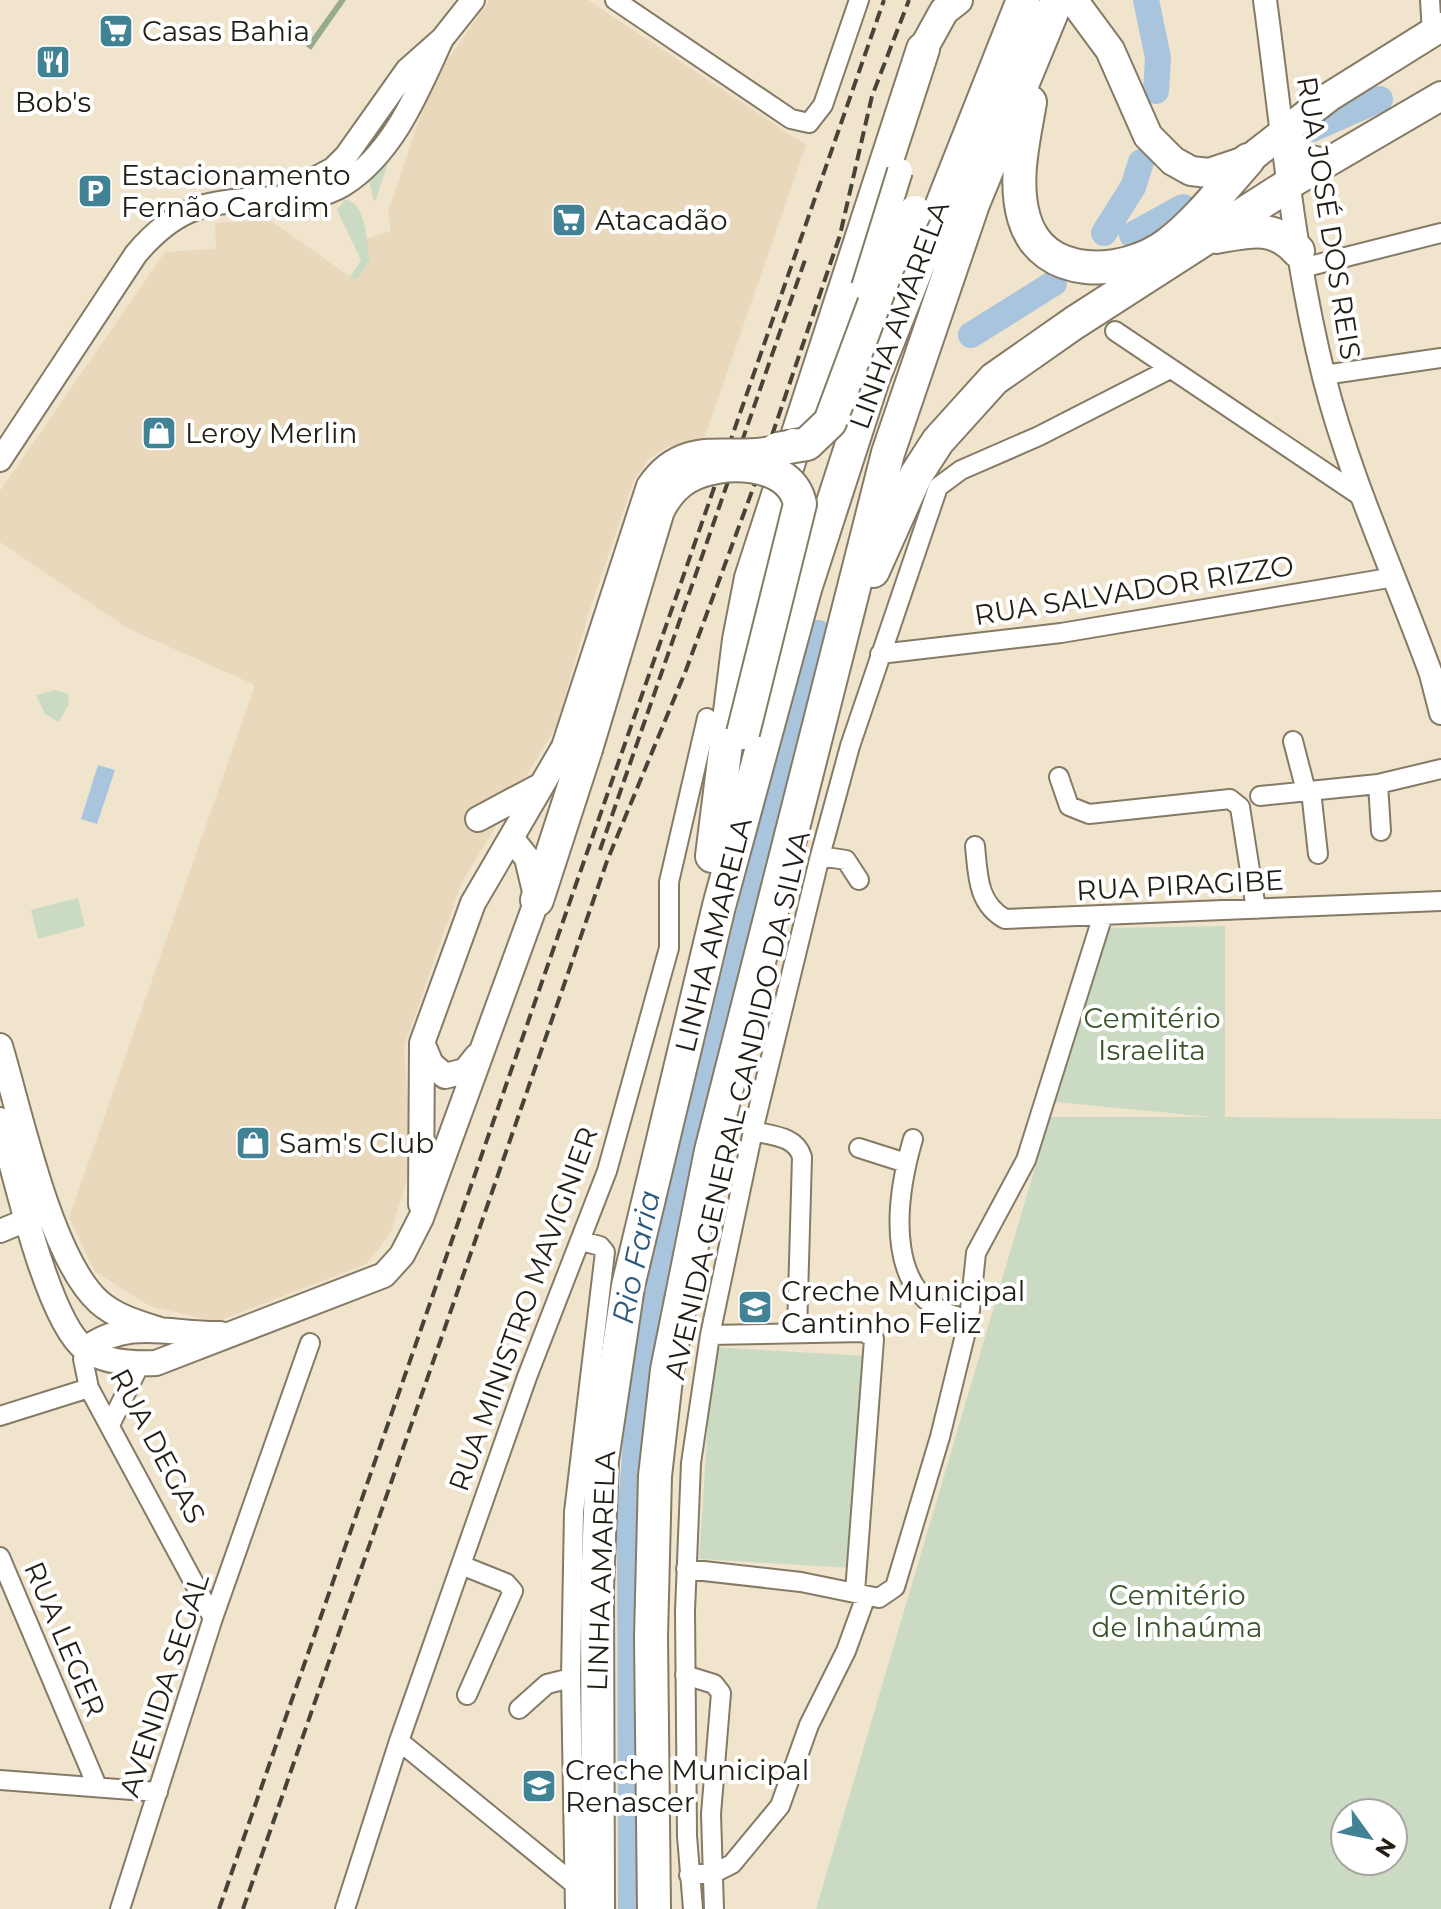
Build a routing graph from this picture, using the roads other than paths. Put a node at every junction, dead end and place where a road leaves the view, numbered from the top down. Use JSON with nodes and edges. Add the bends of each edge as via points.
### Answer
{"nodes":[{"id":1,"x":472,"y":0,"type":"edge"},
{"id":2,"x":615,"y":0,"type":"edge"},
{"id":3,"x":859,"y":0,"type":"edge"},
{"id":4,"x":958,"y":0,"type":"edge"},
{"id":5,"x":1265,"y":0,"type":"edge"},
{"id":6,"x":1430,"y":0,"type":"edge"},
{"id":7,"x":1062,"y":1,"type":"edge"},
{"id":8,"x":1022,"y":4,"type":"edge"},
{"id":9,"x":1436,"y":30,"type":"edge"},
{"id":10,"x":442,"y":39,"type":"junction"},
{"id":11,"x":923,"y":49,"type":"junction"},
{"id":12,"x":1036,"y":56,"type":"junction"},
{"id":13,"x":400,"y":80,"type":"junction"},
{"id":14,"x":987,"y":88,"type":"junction"},
{"id":15,"x":1441,"y":96,"type":"edge"},
{"id":16,"x":1283,"y":131,"type":"junction"},
{"id":17,"x":1248,"y":160,"type":"junction"},
{"id":18,"x":1326,"y":162,"type":"junction"},
{"id":19,"x":362,"y":170,"type":"junction"},
{"id":20,"x":1287,"y":186,"type":"junction"},
{"id":21,"x":277,"y":198,"type":"junction"},
{"id":22,"x":1441,"y":233,"type":"edge"},
{"id":23,"x":1205,"y":238,"type":"junction"},
{"id":24,"x":1300,"y":260,"type":"junction"},
{"id":25,"x":1115,"y":331,"type":"dead end"},
{"id":26,"x":1441,"y":358,"type":"edge"},
{"id":27,"x":1170,"y":369,"type":"junction"},
{"id":28,"x":1324,"y":375,"type":"junction"},
{"id":29,"x":777,"y":449,"type":"junction"},
{"id":30,"x":0,"y":460,"type":"edge"},
{"id":31,"x":1362,"y":497,"type":"junction"},
{"id":32,"x":1395,"y":577,"type":"junction"},
{"id":33,"x":880,"y":654,"type":"junction"},
{"id":34,"x":833,"y":662,"type":"junction"},
{"id":35,"x":1436,"y":673,"type":"edge"},
{"id":36,"x":1441,"y":713,"type":"edge"},
{"id":37,"x":707,"y":718,"type":"dead end"},
{"id":38,"x":1293,"y":741,"type":"dead end"},
{"id":39,"x":575,"y":748,"type":"junction"},
{"id":40,"x":1441,"y":769,"type":"edge"},
{"id":41,"x":1059,"y":777,"type":"dead end"},
{"id":42,"x":544,"y":783,"type":"junction"},
{"id":43,"x":1378,"y":784,"type":"junction"},
{"id":44,"x":1309,"y":791,"type":"junction"},
{"id":45,"x":1260,"y":796,"type":"dead end"},
{"id":46,"x":478,"y":819,"type":"dead end"},
{"id":47,"x":1381,"y":831,"type":"dead end"},
{"id":48,"x":511,"y":838,"type":"junction"},
{"id":49,"x":975,"y":846,"type":"dead end"},
{"id":50,"x":1318,"y":854,"type":"dead end"},
{"id":51,"x":712,"y":856,"type":"junction"},
{"id":52,"x":820,"y":856,"type":"junction"},
{"id":53,"x":859,"y":880,"type":"dead end"},
{"id":54,"x":537,"y":900,"type":"junction"},
{"id":55,"x":1441,"y":901,"type":"edge"},
{"id":56,"x":1256,"y":909,"type":"junction"},
{"id":57,"x":1103,"y":915,"type":"junction"},
{"id":58,"x":422,"y":1043,"type":"junction"},
{"id":59,"x":0,"y":1046,"type":"edge"},
{"id":60,"x":483,"y":1049,"type":"junction"},
{"id":61,"x":0,"y":1120,"type":"edge"},
{"id":62,"x":753,"y":1131,"type":"junction"},
{"id":63,"x":662,"y":1138,"type":"junction"},
{"id":64,"x":913,"y":1139,"type":"dead end"},
{"id":65,"x":859,"y":1148,"type":"dead end"},
{"id":66,"x":906,"y":1163,"type":"junction"},
{"id":67,"x":39,"y":1215,"type":"junction"},
{"id":68,"x":421,"y":1218,"type":"junction"},
{"id":69,"x":0,"y":1231,"type":"edge"},
{"id":70,"x":582,"y":1241,"type":"junction"},
{"id":71,"x":969,"y":1319,"type":"junction"},
{"id":72,"x":160,"y":1330,"type":"junction"},
{"id":73,"x":797,"y":1332,"type":"junction"},
{"id":74,"x":223,"y":1334,"type":"junction"},
{"id":75,"x":710,"y":1335,"type":"junction"},
{"id":76,"x":310,"y":1343,"type":"dead end"},
{"id":77,"x":86,"y":1349,"type":"junction"},
{"id":78,"x":140,"y":1364,"type":"junction"},
{"id":79,"x":89,"y":1388,"type":"junction"},
{"id":80,"x":0,"y":1416,"type":"edge"},
{"id":81,"x":110,"y":1425,"type":"junction"},
{"id":82,"x":0,"y":1557,"type":"edge"},
{"id":83,"x":461,"y":1565,"type":"junction"},
{"id":84,"x":686,"y":1569,"type":"junction"},
{"id":85,"x":860,"y":1594,"type":"junction"},
{"id":86,"x":213,"y":1618,"type":"junction"},
{"id":87,"x":685,"y":1675,"type":"junction"},
{"id":88,"x":571,"y":1678,"type":"junction"},
{"id":89,"x":467,"y":1695,"type":"dead end"},
{"id":90,"x":519,"y":1709,"type":"dead end"},
{"id":91,"x":399,"y":1741,"type":"junction"},
{"id":92,"x":0,"y":1780,"type":"edge"},
{"id":93,"x":97,"y":1786,"type":"junction"},
{"id":94,"x":158,"y":1792,"type":"junction"},
{"id":95,"x":714,"y":1873,"type":"junction"},
{"id":96,"x":689,"y":1875,"type":"junction"},
{"id":97,"x":573,"y":1883,"type":"junction"},
{"id":98,"x":120,"y":1909,"type":"edge"},
{"id":99,"x":345,"y":1909,"type":"edge"},
{"id":100,"x":575,"y":1909,"type":"edge"},
{"id":101,"x":598,"y":1909,"type":"edge"},
{"id":102,"x":654,"y":1909,"type":"edge"},
{"id":103,"x":693,"y":1909,"type":"edge"},
{"id":104,"x":714,"y":1909,"type":"edge"}],
"edges":[{"from":1,"to":10,"type":"street"},
{"from":2,"to":3,"type":"street","via":[[791,119],[809,123],[823,105]]},
{"from":4,"to":11,"type":"main road","via":[[944,11]]},
{"from":5,"to":16,"type":"street","name":"RUA JOSÉ DOS REIS"},
{"from":6,"to":9,"type":"street"},
{"from":7,"to":12,"type":"highway","name":"LINHA AMARELA"},
{"from":7,"to":17,"type":"main road","via":[[1110,50],[1148,136],[1161,151],[1191,171],[1209,173]]},
{"from":8,"to":14,"type":"highway","name":"LINHA AMARELA"},
{"from":9,"to":16,"type":"main road"},
{"from":10,"to":13,"type":"street"},
{"from":10,"to":19,"type":"street","via":[[414,101]]},
{"from":11,"to":29,"type":"main road","bridge":true,"via":[[900,171],[825,401],[807,430]]},
{"from":11,"to":51,"type":"highway","via":[[751,578]]},
{"from":12,"to":17,"type":"highway","via":[[1019,192],[1033,237],[1060,260],[1110,268],[1167,245]]},
{"from":12,"to":34,"type":"highway","name":"LINHA AMARELA","via":[[973,204],[925,338],[888,453]]},
{"from":13,"to":19,"type":"street","via":[[395,102],[363,151]]},
{"from":13,"to":21,"type":"street","via":[[333,169]]},
{"from":14,"to":29,"type":"highway","bridge":true,"via":[[888,266],[830,422],[807,444]]},
{"from":14,"to":63,"type":"highway","name":"LINHA AMARELA","via":[[873,379],[805,589]]},
{"from":15,"to":18,"type":"main road"},
{"from":16,"to":17,"type":"main road"},
{"from":16,"to":18,"type":"main road","via":[[1304,160]]},
{"from":16,"to":20,"type":"street","name":"RUA JOSÉ DOS REIS"},
{"from":18,"to":20,"type":"main road"},
{"from":19,"to":21,"type":"street","via":[[325,194]]},
{"from":20,"to":23,"type":"highway"},
{"from":20,"to":24,"type":"street","name":"RUA JOSÉ DOS REIS"},
{"from":21,"to":30,"type":"street","via":[[200,206],[159,227]]},
{"from":22,"to":24,"type":"street"},
{"from":23,"to":24,"type":"highway","via":[[1267,230],[1285,237]]},
{"from":23,"to":34,"type":"highway","via":[[994,379],[963,411],[916,475]]},
{"from":24,"to":28,"type":"street","name":"RUA JOSÉ DOS REIS"},
{"from":25,"to":27,"type":"street"},
{"from":26,"to":28,"type":"street"},
{"from":27,"to":31,"type":"street"},
{"from":27,"to":33,"type":"street","name":"AVENIDA GENERAL CANDIDO DA SILVA","via":[[948,477],[931,503]]},
{"from":28,"to":31,"type":"street","name":"RUA JOSÉ DOS REIS"},
{"from":29,"to":39,"type":"main road","bridge":true,"via":[[696,452],[658,472],[649,486]]},
{"from":31,"to":32,"type":"street","name":"RUA JOSÉ DOS REIS"},
{"from":32,"to":33,"type":"street","name":"RUA SALVADOR RIZZO","via":[[1061,633]]},
{"from":32,"to":35,"type":"street","name":"RUA JOSÉ DOS REIS"},
{"from":33,"to":52,"type":"street","name":"AVENIDA GENERAL CANDIDO DA SILVA"},
{"from":34,"to":102,"type":"highway","name":"LINHA AMARELA","via":[[711,1151],[667,1370],[652,1553]]},
{"from":35,"to":36,"type":"street","name":"RUA JOSÉ DOS REIS"},
{"from":37,"to":70,"type":"street","name":"RUA MINISTRO MAVIGNIER","via":[[669,882],[669,948],[607,1171]]},
{"from":38,"to":44,"type":"street"},
{"from":39,"to":42,"type":"main road"},
{"from":39,"to":51,"type":"highway","bridge":true,"via":[[666,494],[704,470],[755,467],[783,475],[800,504]]},
{"from":39,"to":54,"type":"highway"},
{"from":40,"to":43,"type":"street"},
{"from":41,"to":56,"type":"street","via":[[1069,806],[1089,814],[1236,802]]},
{"from":42,"to":46,"type":"main road"},
{"from":42,"to":48,"type":"main road"},
{"from":43,"to":44,"type":"street"},
{"from":43,"to":47,"type":"street"},
{"from":44,"to":45,"type":"street"},
{"from":44,"to":50,"type":"street"},
{"from":48,"to":54,"type":"main road","via":[[527,858]]},
{"from":48,"to":58,"type":"main road","via":[[473,903]]},
{"from":49,"to":57,"type":"street","name":"RUA PIRAGIBE","via":[[983,894],[1005,919]]},
{"from":51,"to":63,"type":"highway","via":[[670,1056]]},
{"from":52,"to":53,"type":"street","via":[[846,860]]},
{"from":52,"to":62,"type":"street","name":"AVENIDA GENERAL CANDIDO DA SILVA"},
{"from":54,"to":60,"type":"main road"},
{"from":55,"to":56,"type":"street","name":"RUA PIRAGIBE"},
{"from":56,"to":57,"type":"street","name":"RUA PIRAGIBE"},
{"from":57,"to":71,"type":"street","via":[[1026,1160],[976,1253]]},
{"from":58,"to":60,"type":"main road","via":[[431,1064],[445,1076],[465,1071]]},
{"from":58,"to":68,"type":"main road"},
{"from":59,"to":67,"type":"main road","name":"RUA DEGAS"},
{"from":60,"to":68,"type":"main road"},
{"from":61,"to":67,"type":"main road","name":"RUA DEGAS"},
{"from":62,"to":73,"type":"street","via":[[793,1141],[802,1157]]},
{"from":62,"to":75,"type":"street","name":"AVENIDA GENERAL CANDIDO DA SILVA"},
{"from":63,"to":101,"type":"highway","name":"LINHA AMARELA","via":[[628,1286],[602,1460]]},
{"from":64,"to":66,"type":"street"},
{"from":65,"to":66,"type":"street"},
{"from":66,"to":71,"type":"street","via":[[897,1223],[914,1288],[942,1312]]},
{"from":67,"to":69,"type":"street"},
{"from":67,"to":72,"type":"main road","via":[[84,1287],[115,1314]]},
{"from":67,"to":77,"type":"main road","name":"RUA DEGAS","via":[[63,1318]]},
{"from":68,"to":74,"type":"main road","via":[[402,1255],[384,1275]]},
{"from":70,"to":83,"type":"street","name":"RUA MINISTRO MAVIGNIER"},
{"from":70,"to":88,"type":"street","via":[[600,1246],[605,1263],[576,1497]]},
{"from":71,"to":85,"type":"street","via":[[901,1574],[887,1595]]},
{"from":72,"to":74,"type":"main road"},
{"from":72,"to":77,"type":"main road","via":[[113,1333]]},
{"from":73,"to":75,"type":"street"},
{"from":73,"to":85,"type":"street","via":[[864,1332],[876,1345]]},
{"from":74,"to":78,"type":"main road","via":[[177,1356]]},
{"from":75,"to":84,"type":"street","name":"AVENIDA GENERAL CANDIDO DA SILVA","via":[[691,1463]]},
{"from":76,"to":86,"type":"street","name":"AVENIDA SEGAL"},
{"from":77,"to":78,"type":"main road","via":[[114,1361]]},
{"from":77,"to":79,"type":"street","name":"RUA DEGAS"},
{"from":78,"to":81,"type":"street"},
{"from":79,"to":80,"type":"street"},
{"from":79,"to":81,"type":"street","name":"RUA DEGAS"},
{"from":81,"to":86,"type":"street","name":"RUA DEGAS"},
{"from":82,"to":93,"type":"street","name":"RUA LEGER"},
{"from":83,"to":89,"type":"street","via":[[506,1583],[513,1591]]},
{"from":83,"to":91,"type":"street","name":"RUA MINISTRO MAVIGNIER"},
{"from":84,"to":85,"type":"street"},
{"from":84,"to":87,"type":"street","name":"AVENIDA GENERAL CANDIDO DA SILVA"},
{"from":85,"to":95,"type":"street","via":[[846,1651],[809,1725],[780,1806],[732,1864]]},
{"from":86,"to":94,"type":"street","name":"AVENIDA SEGAL"},
{"from":87,"to":95,"type":"street","via":[[705,1679],[721,1693],[711,1814]]},
{"from":87,"to":96,"type":"street","name":"AVENIDA GENERAL CANDIDO DA SILVA"},
{"from":88,"to":90,"type":"street","via":[[547,1684]]},
{"from":88,"to":97,"type":"street"},
{"from":91,"to":97,"type":"street"},
{"from":91,"to":99,"type":"street","name":"RUA MINISTRO MAVIGNIER"},
{"from":92,"to":93,"type":"street"},
{"from":93,"to":94,"type":"street"},
{"from":94,"to":98,"type":"street","name":"AVENIDA SEGAL"},
{"from":95,"to":96,"type":"street"},
{"from":95,"to":104,"type":"street"},
{"from":96,"to":103,"type":"street","name":"AVENIDA GENERAL CANDIDO DA SILVA"},
{"from":97,"to":100,"type":"street"}]}
